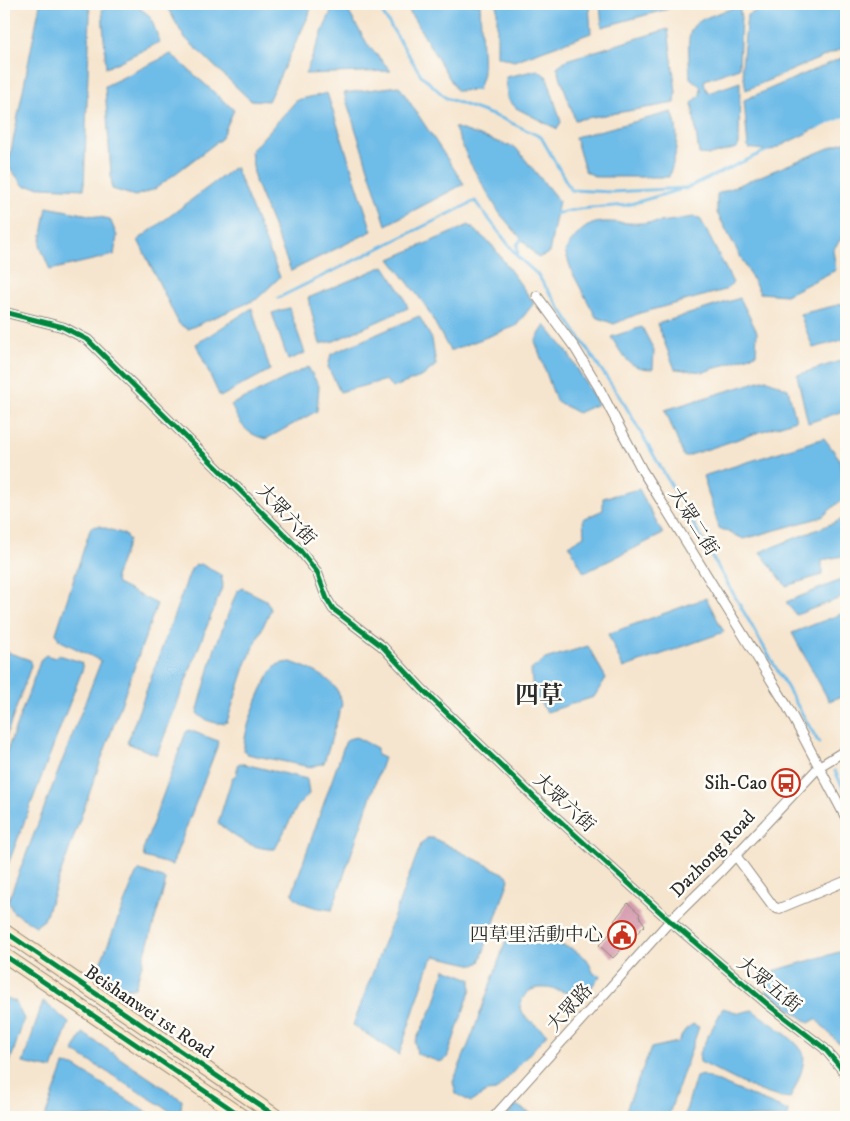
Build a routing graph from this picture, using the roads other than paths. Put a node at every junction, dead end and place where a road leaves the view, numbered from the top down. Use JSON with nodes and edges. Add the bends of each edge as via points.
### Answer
{"nodes":[{"id":1,"x":537,"y":296,"type":"dead end"},
{"id":2,"x":4,"y":312,"type":"edge"},
{"id":3,"x":846,"y":750,"type":"edge"},
{"id":4,"x":820,"y":766,"type":"junction"},
{"id":5,"x":846,"y":818,"type":"edge"},
{"id":6,"x":736,"y":856,"type":"junction"},
{"id":7,"x":846,"y":881,"type":"edge"},
{"id":8,"x":670,"y":921,"type":"junction"},
{"id":9,"x":5,"y":933,"type":"edge"},
{"id":10,"x":4,"y":955,"type":"edge"},
{"id":11,"x":161,"y":1038,"type":"junction"},
{"id":12,"x":151,"y":1054,"type":"junction"},
{"id":13,"x":846,"y":1074,"type":"edge"},
{"id":14,"x":243,"y":1117,"type":"edge"},
{"id":15,"x":277,"y":1117,"type":"edge"},
{"id":16,"x":494,"y":1117,"type":"edge"}],
"edges":[{"from":1,"to":4,"type":"street","name":"大眾二街","via":[[575,348],[642,470],[787,706]]},
{"from":2,"to":8,"type":"street","name":"大眾六街","via":[[63,327],[88,340],[299,549],[317,572],[333,609],[383,647],[529,792]]},
{"from":3,"to":4,"type":"street","name":"Dazhong Road"},
{"from":4,"to":5,"type":"street","name":"大眾二街"},
{"from":4,"to":6,"type":"street","name":"Dazhong Road"},
{"from":6,"to":7,"type":"street","via":[[773,906],[778,908]]},
{"from":6,"to":8,"type":"street","name":"Dazhong Road"},
{"from":8,"to":13,"type":"street","name":"大眾五街","via":[[824,1048]]},
{"from":8,"to":16,"type":"street","name":"大眾路"},
{"from":9,"to":11,"type":"street","name":"Beishanwei 1st Road"},
{"from":10,"to":12,"type":"street","name":"Beishanwei 1st Road"},
{"from":11,"to":12,"type":"street"},
{"from":11,"to":15,"type":"street","name":"Beishanwei 1st Road"},
{"from":12,"to":14,"type":"street","name":"Beishanwei 1st Road"}]}
